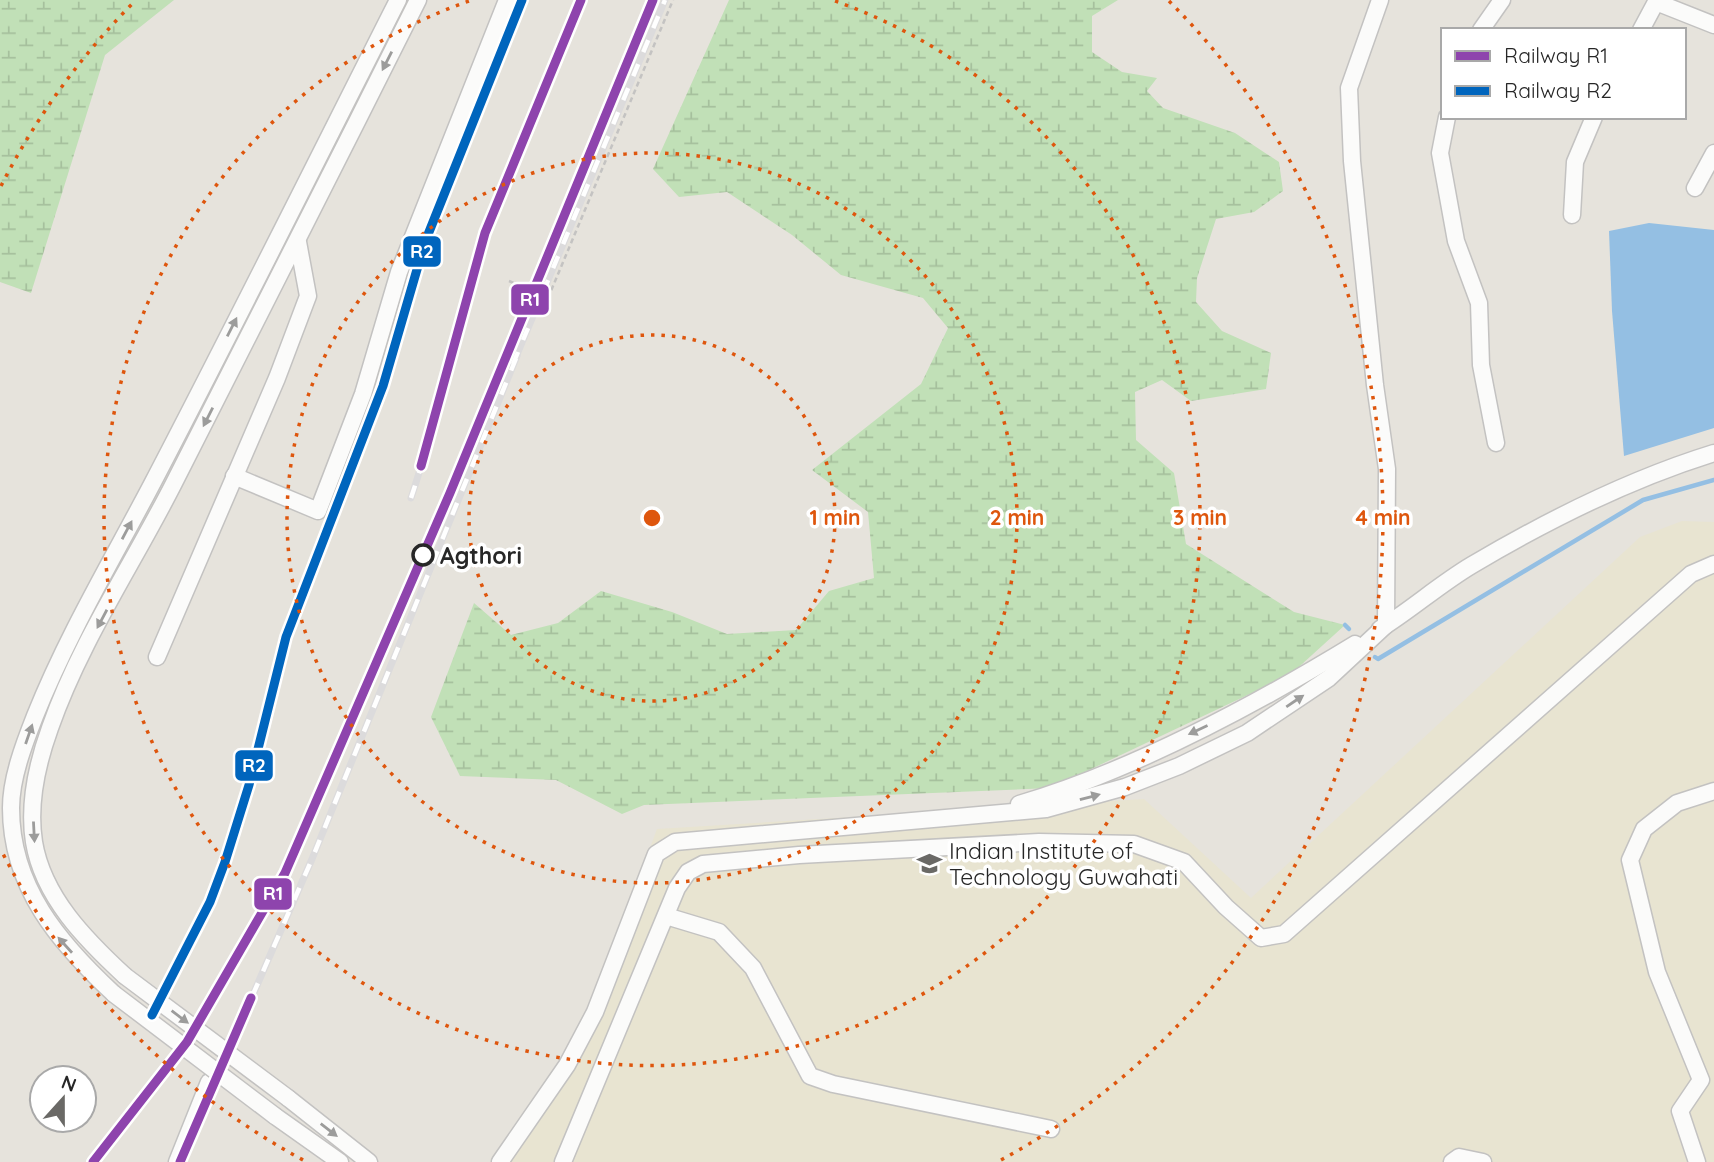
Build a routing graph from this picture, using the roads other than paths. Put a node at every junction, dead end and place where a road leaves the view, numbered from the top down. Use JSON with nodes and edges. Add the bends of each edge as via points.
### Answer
{"nodes":[{"id":1,"x":398,"y":0,"type":"edge"},
{"id":2,"x":418,"y":0,"type":"edge"},
{"id":3,"x":507,"y":0,"type":"edge"},
{"id":4,"x":1380,"y":0,"type":"edge"},
{"id":5,"x":1502,"y":0,"type":"edge"},
{"id":6,"x":1659,"y":1,"type":"edge"},
{"id":7,"x":1714,"y":25,"type":"edge"},
{"id":8,"x":1481,"y":28,"type":"edge"},
{"id":9,"x":1642,"y":28,"type":"edge"},
{"id":10,"x":1447,"y":119,"type":"edge"},
{"id":11,"x":1593,"y":119,"type":"edge"},
{"id":12,"x":1714,"y":153,"type":"edge"},
{"id":13,"x":1695,"y":188,"type":"dead end"},
{"id":14,"x":1572,"y":215,"type":"dead end"},
{"id":15,"x":298,"y":242,"type":"junction"},
{"id":16,"x":1496,"y":443,"type":"dead end"},
{"id":17,"x":1714,"y":453,"type":"edge"},
{"id":18,"x":234,"y":476,"type":"junction"},
{"id":19,"x":151,"y":485,"type":"junction"},
{"id":20,"x":169,"y":494,"type":"junction"},
{"id":21,"x":1714,"y":564,"type":"edge"},
{"id":22,"x":1386,"y":625,"type":"junction"},
{"id":23,"x":157,"y":657,"type":"dead end"},
{"id":24,"x":1714,"y":791,"type":"edge"},
{"id":25,"x":975,"y":817,"type":"junction"},
{"id":26,"x":666,"y":916,"type":"junction"},
{"id":27,"x":209,"y":1082,"type":"dead end"},
{"id":28,"x":1051,"y":1129,"type":"dead end"},
{"id":29,"x":177,"y":1162,"type":"edge"},
{"id":30,"x":340,"y":1162,"type":"edge"},
{"id":31,"x":369,"y":1162,"type":"edge"},
{"id":32,"x":500,"y":1162,"type":"edge"},
{"id":33,"x":563,"y":1162,"type":"edge"},
{"id":34,"x":1452,"y":1162,"type":"edge"},
{"id":35,"x":1483,"y":1162,"type":"edge"},
{"id":36,"x":1697,"y":1162,"type":"edge"}],
"edges":[{"from":19,"to":1,"type":"street","one_way":true},
{"from":2,"to":15,"type":"street","one_way":true},
{"from":3,"to":18,"type":"street","via":[[399,272],[363,394],[318,511]]},
{"from":4,"to":22,"type":"street","via":[[1349,88],[1352,161],[1387,469]]},
{"from":5,"to":8,"type":"street"},
{"from":6,"to":7,"type":"street"},
{"from":6,"to":9,"type":"street"},
{"from":10,"to":16,"type":"street","via":[[1440,153],[1456,242],[1479,303],[1481,365]]},
{"from":11,"to":14,"type":"street","via":[[1575,162]]},
{"from":12,"to":13,"type":"street"},
{"from":15,"to":18,"type":"street","via":[[308,296]]},
{"from":15,"to":20,"type":"street","one_way":true},
{"from":17,"to":22,"type":"street","via":[[1665,468],[1595,500],[1471,565]]},
{"from":18,"to":23,"type":"street"},
{"from":19,"to":20,"type":"street"},
{"from":30,"to":19,"type":"street","one_way":true,"bridge":true,"via":[[114,994],[57,936],[31,895],[18,859],[11,804],[21,758],[50,678]]},
{"from":20,"to":31,"type":"street","one_way":true,"bridge":true,"via":[[72,675],[38,764],[34,842],[47,886],[77,927],[125,976]]},
{"from":21,"to":26,"type":"street","via":[[1691,574],[1284,933],[1261,938],[1184,862],[1158,851],[1120,844],[1040,842],[703,864],[688,872]]},
{"from":22,"to":25,"type":"street","one_way":true,"via":[[1228,716],[1068,790]]},
{"from":25,"to":22,"type":"street","one_way":true,"via":[[1046,809],[1179,766],[1247,733],[1329,678]]},
{"from":24,"to":36,"type":"street","via":[[1677,803],[1644,829],[1629,860],[1657,972],[1701,1080],[1680,1111]]},
{"from":25,"to":32,"type":"street","via":[[675,842],[656,855],[595,1012],[567,1065]]},
{"from":26,"to":28,"type":"street","via":[[719,932],[753,968],[810,1076]]},
{"from":26,"to":33,"type":"street"},
{"from":27,"to":29,"type":"street"},
{"from":34,"to":35,"type":"street","via":[[1459,1157]]}]}
